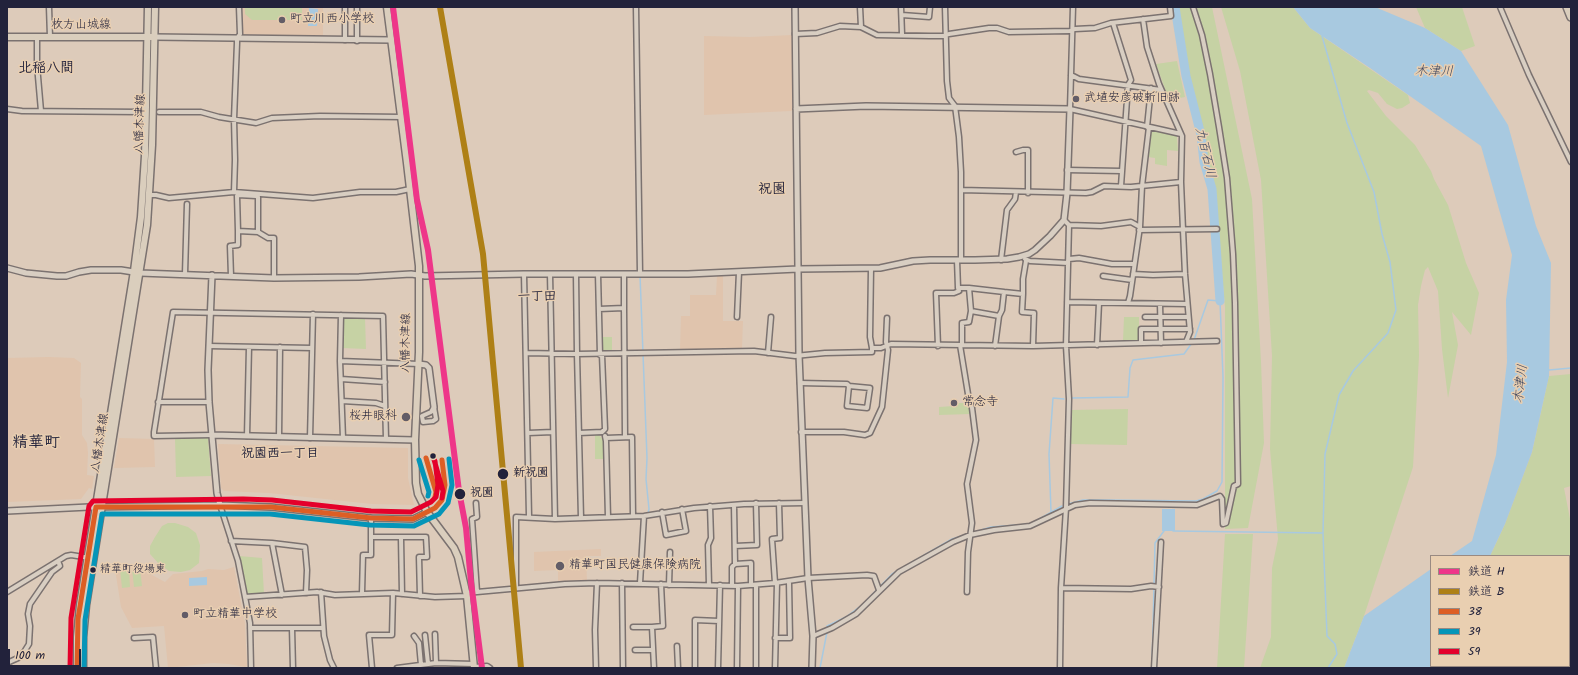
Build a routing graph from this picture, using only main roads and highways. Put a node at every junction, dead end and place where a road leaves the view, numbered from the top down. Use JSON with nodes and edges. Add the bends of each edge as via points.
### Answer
{"nodes":[{"id":1,"x":148,"y":7,"type":"edge"},
{"id":2,"x":155,"y":7,"type":"edge"},
{"id":3,"x":387,"y":7,"type":"edge"},
{"id":4,"x":1567,"y":7,"type":"edge"},
{"id":5,"x":1571,"y":17,"type":"edge"},
{"id":6,"x":7,"y":37,"type":"edge"},
{"id":7,"x":151,"y":37,"type":"junction"},
{"id":8,"x":137,"y":272,"type":"junction"},
{"id":9,"x":90,"y":558,"type":"junction"},
{"id":10,"x":474,"y":666,"type":"edge"},
{"id":11,"x":77,"y":668,"type":"edge"},
{"id":12,"x":83,"y":668,"type":"edge"}],
"edges":[{"from":1,"to":7,"type":"main road","name":"八幡木津線"},
{"from":2,"to":7,"type":"main road","name":"八幡木津線"},
{"from":3,"to":10,"type":"main road","name":"八幡木津線","via":[[419,274],[416,483],[418,494],[427,512],[457,553],[466,594]]},
{"from":4,"to":5,"type":"highway"},
{"from":6,"to":7,"type":"main road","name":"枚方山城線"},
{"from":7,"to":8,"type":"main road","name":"八幡木津線"},
{"from":7,"to":8,"type":"main road","name":"八幡木津線","via":[[150,195]]},
{"from":8,"to":9,"type":"main road","name":"八幡木津線"},
{"from":9,"to":11,"type":"main road","name":"八幡木津線","via":[[78,619]]},
{"from":9,"to":12,"type":"main road","name":"八幡木津線"}]}
